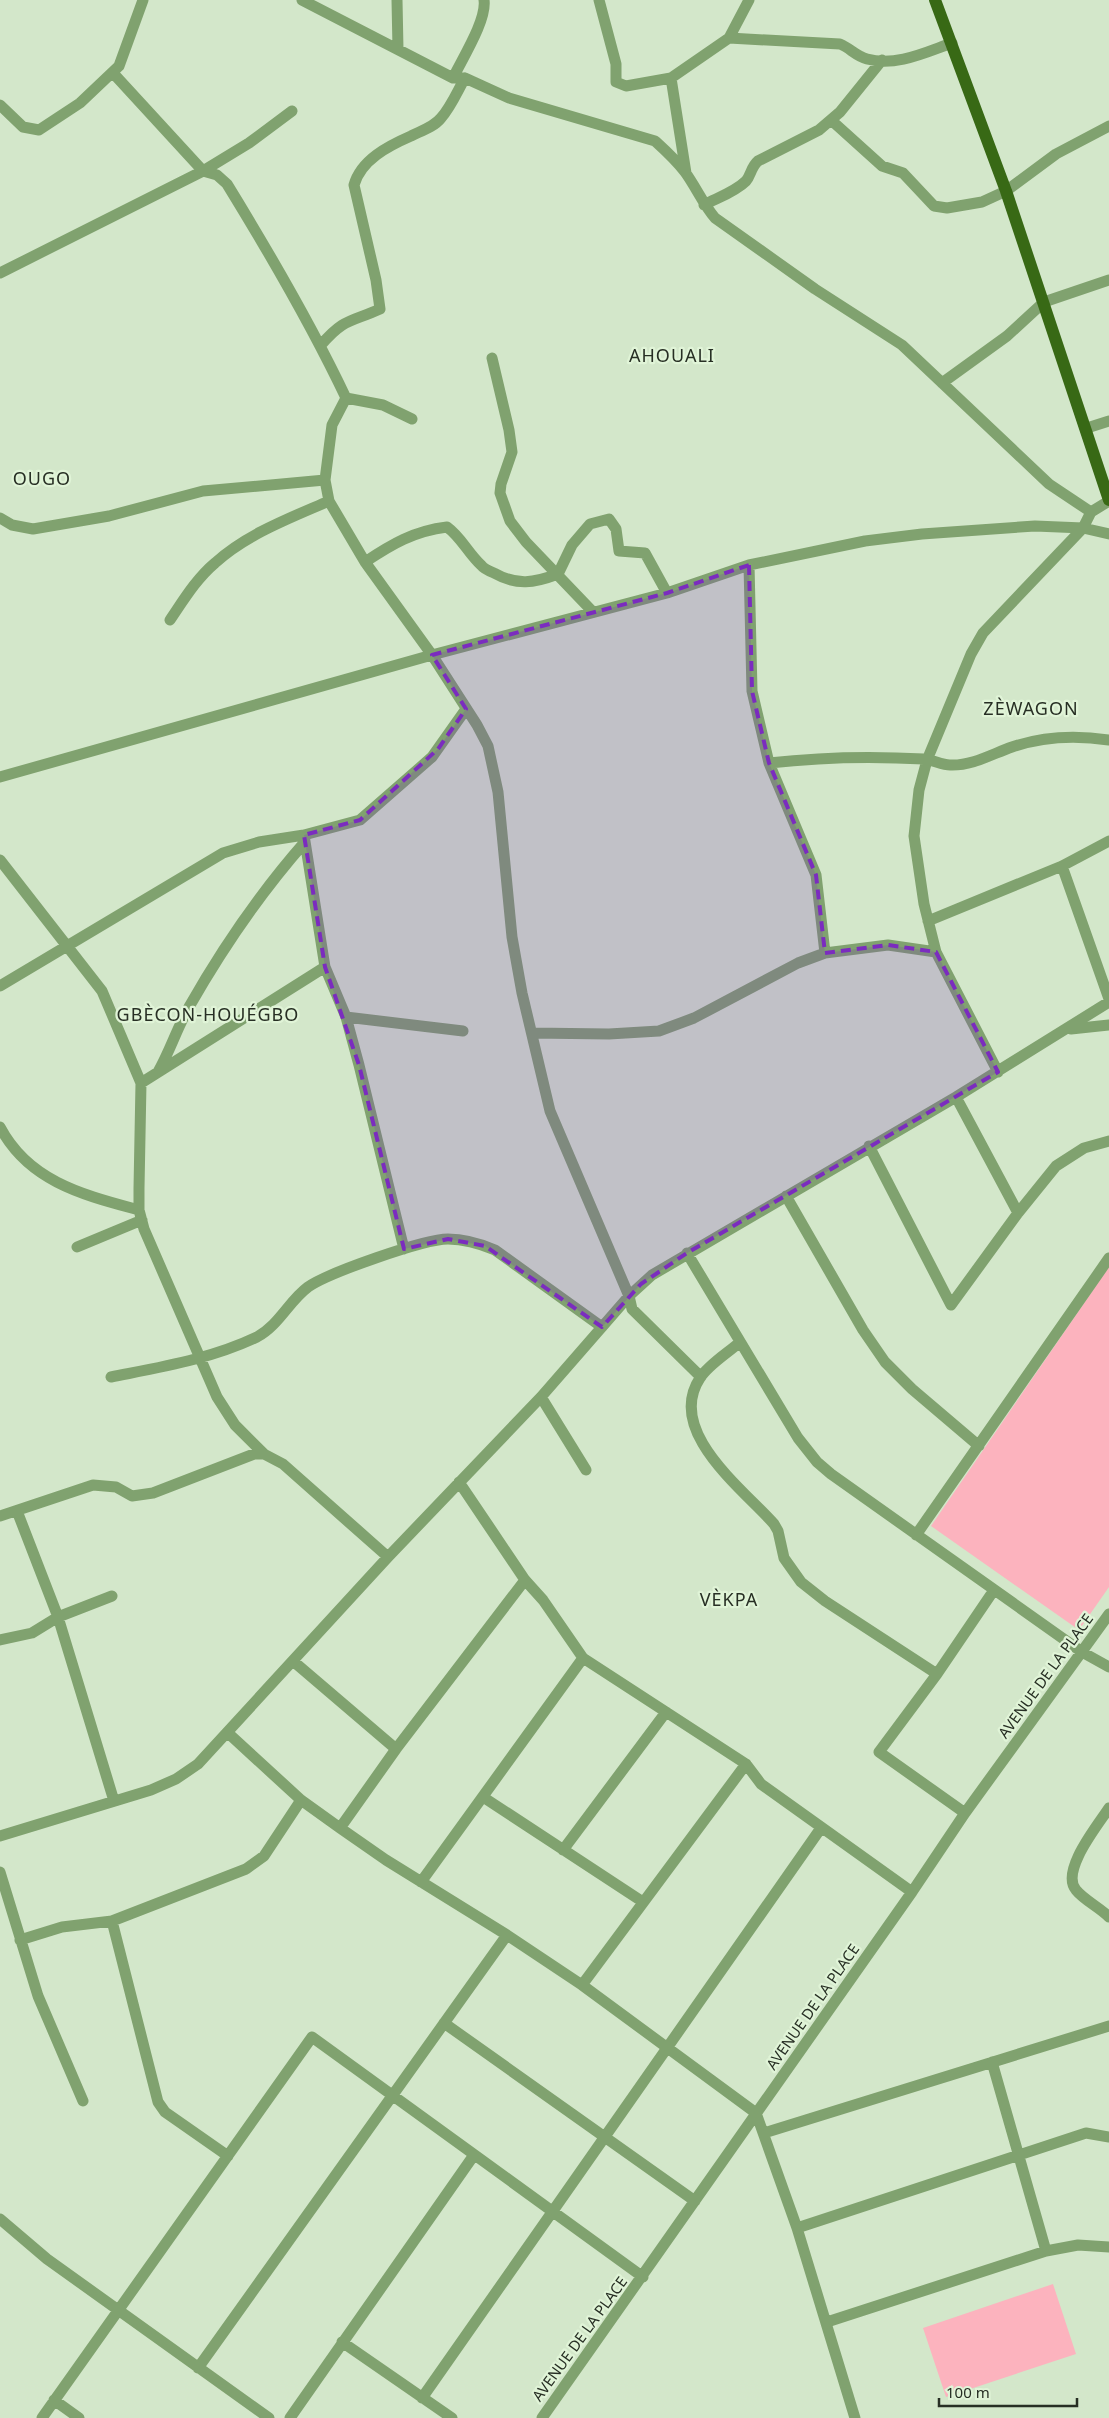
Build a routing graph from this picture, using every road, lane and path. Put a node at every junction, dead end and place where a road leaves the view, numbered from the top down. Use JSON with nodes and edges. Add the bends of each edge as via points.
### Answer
{"nodes":[{"id":1,"x":143,"y":0,"type":"edge"},
{"id":2,"x":302,"y":0,"type":"edge"},
{"id":3,"x":398,"y":0,"type":"edge"},
{"id":4,"x":484,"y":0,"type":"edge"},
{"id":5,"x":599,"y":0,"type":"edge"},
{"id":6,"x":749,"y":0,"type":"edge"},
{"id":7,"x":935,"y":0,"type":"edge"},
{"id":8,"x":729,"y":38,"type":"junction"},
{"id":9,"x":952,"y":43,"type":"junction"},
{"id":10,"x":398,"y":49,"type":"junction"},
{"id":11,"x":882,"y":60,"type":"junction"},
{"id":12,"x":113,"y":73,"type":"junction"},
{"id":13,"x":459,"y":78,"type":"junction"},
{"id":14,"x":671,"y":78,"type":"junction"},
{"id":15,"x":0,"y":105,"type":"edge"},
{"id":16,"x":292,"y":111,"type":"dead end"},
{"id":17,"x":831,"y":120,"type":"junction"},
{"id":18,"x":1109,"y":126,"type":"edge"},
{"id":19,"x":203,"y":171,"type":"junction"},
{"id":20,"x":686,"y":174,"type":"junction"},
{"id":21,"x":1006,"y":191,"type":"junction"},
{"id":22,"x":704,"y":205,"type":"junction"},
{"id":23,"x":0,"y":273,"type":"edge"},
{"id":24,"x":1109,"y":280,"type":"edge"},
{"id":25,"x":1044,"y":302,"type":"junction"},
{"id":26,"x":321,"y":345,"type":"junction"},
{"id":27,"x":492,"y":358,"type":"dead end"},
{"id":28,"x":942,"y":383,"type":"junction"},
{"id":29,"x":346,"y":398,"type":"junction"},
{"id":30,"x":412,"y":419,"type":"dead end"},
{"id":31,"x":1109,"y":421,"type":"edge"},
{"id":32,"x":1087,"y":428,"type":"junction"},
{"id":33,"x":325,"y":480,"type":"junction"},
{"id":34,"x":1109,"y":500,"type":"edge"},
{"id":35,"x":329,"y":501,"type":"junction"},
{"id":36,"x":1091,"y":512,"type":"junction"},
{"id":37,"x":0,"y":518,"type":"edge"},
{"id":38,"x":1083,"y":528,"type":"junction"},
{"id":39,"x":1109,"y":534,"type":"edge"},
{"id":40,"x":365,"y":562,"type":"junction"},
{"id":41,"x":749,"y":565,"type":"junction"},
{"id":42,"x":558,"y":574,"type":"junction"},
{"id":43,"x":666,"y":593,"type":"junction"},
{"id":44,"x":592,"y":612,"type":"junction"},
{"id":45,"x":170,"y":620,"type":"dead end"},
{"id":46,"x":432,"y":655,"type":"junction"},
{"id":47,"x":466,"y":709,"type":"junction"},
{"id":48,"x":1109,"y":740,"type":"edge"},
{"id":49,"x":927,"y":760,"type":"junction"},
{"id":50,"x":769,"y":763,"type":"junction"},
{"id":51,"x":0,"y":777,"type":"edge"},
{"id":52,"x":304,"y":839,"type":"junction"},
{"id":53,"x":1109,"y":841,"type":"edge"},
{"id":54,"x":0,"y":860,"type":"edge"},
{"id":55,"x":1062,"y":866,"type":"junction"},
{"id":56,"x":928,"y":921,"type":"junction"},
{"id":57,"x":65,"y":945,"type":"junction"},
{"id":58,"x":825,"y":952,"type":"junction"},
{"id":59,"x":936,"y":952,"type":"junction"},
{"id":60,"x":325,"y":968,"type":"junction"},
{"id":61,"x":0,"y":986,"type":"edge"},
{"id":62,"x":1109,"y":1001,"type":"edge"},
{"id":63,"x":346,"y":1017,"type":"junction"},
{"id":64,"x":1109,"y":1025,"type":"edge"},
{"id":65,"x":1069,"y":1029,"type":"junction"},
{"id":66,"x":463,"y":1031,"type":"dead end"},
{"id":67,"x":532,"y":1033,"type":"junction"},
{"id":68,"x":158,"y":1072,"type":"junction"},
{"id":69,"x":998,"y":1072,"type":"junction"},
{"id":70,"x":141,"y":1083,"type":"junction"},
{"id":71,"x":956,"y":1097,"type":"junction"},
{"id":72,"x":0,"y":1127,"type":"edge"},
{"id":73,"x":1109,"y":1141,"type":"edge"},
{"id":74,"x":869,"y":1146,"type":"junction"},
{"id":75,"x":786,"y":1196,"type":"junction"},
{"id":76,"x":1018,"y":1213,"type":"junction"},
{"id":77,"x":141,"y":1215,"type":"junction"},
{"id":78,"x":77,"y":1247,"type":"dead end"},
{"id":79,"x":404,"y":1249,"type":"junction"},
{"id":80,"x":687,"y":1253,"type":"junction"},
{"id":81,"x":1109,"y":1258,"type":"edge"},
{"id":82,"x":629,"y":1296,"type":"junction"},
{"id":83,"x":602,"y":1327,"type":"junction"},
{"id":84,"x":740,"y":1342,"type":"junction"},
{"id":85,"x":200,"y":1359,"type":"junction"},
{"id":86,"x":111,"y":1377,"type":"dead end"},
{"id":87,"x":701,"y":1377,"type":"junction"},
{"id":88,"x":541,"y":1397,"type":"junction"},
{"id":89,"x":979,"y":1446,"type":"junction"},
{"id":90,"x":264,"y":1454,"type":"junction"},
{"id":91,"x":586,"y":1470,"type":"dead end"},
{"id":92,"x":459,"y":1482,"type":"junction"},
{"id":93,"x":16,"y":1511,"type":"junction"},
{"id":94,"x":0,"y":1516,"type":"edge"},
{"id":95,"x":916,"y":1535,"type":"junction"},
{"id":96,"x":388,"y":1557,"type":"junction"},
{"id":97,"x":524,"y":1580,"type":"junction"},
{"id":98,"x":994,"y":1590,"type":"junction"},
{"id":99,"x":112,"y":1596,"type":"dead end"},
{"id":100,"x":1109,"y":1614,"type":"edge"},
{"id":101,"x":58,"y":1617,"type":"junction"},
{"id":102,"x":0,"y":1640,"type":"edge"},
{"id":103,"x":1082,"y":1652,"type":"junction"},
{"id":104,"x":583,"y":1658,"type":"junction"},
{"id":105,"x":293,"y":1661,"type":"junction"},
{"id":106,"x":1109,"y":1668,"type":"edge"},
{"id":107,"x":937,"y":1674,"type":"junction"},
{"id":108,"x":666,"y":1712,"type":"junction"},
{"id":109,"x":228,"y":1733,"type":"junction"},
{"id":110,"x":396,"y":1749,"type":"junction"},
{"id":111,"x":746,"y":1764,"type":"junction"},
{"id":112,"x":483,"y":1797,"type":"junction"},
{"id":113,"x":301,"y":1800,"type":"junction"},
{"id":114,"x":114,"y":1801,"type":"junction"},
{"id":115,"x":1109,"y":1808,"type":"edge"},
{"id":116,"x":965,"y":1813,"type":"junction"},
{"id":117,"x":340,"y":1828,"type":"junction"},
{"id":118,"x":821,"y":1828,"type":"junction"},
{"id":119,"x":0,"y":1836,"type":"edge"},
{"id":120,"x":564,"y":1850,"type":"junction"},
{"id":121,"x":0,"y":1872,"type":"edge"},
{"id":122,"x":421,"y":1882,"type":"junction"},
{"id":123,"x":912,"y":1892,"type":"junction"},
{"id":124,"x":642,"y":1902,"type":"junction"},
{"id":125,"x":1109,"y":1917,"type":"edge"},
{"id":126,"x":112,"y":1921,"type":"junction"},
{"id":127,"x":507,"y":1935,"type":"junction"},
{"id":128,"x":20,"y":1940,"type":"junction"},
{"id":129,"x":582,"y":1985,"type":"junction"},
{"id":130,"x":444,"y":2023,"type":"junction"},
{"id":131,"x":1109,"y":2026,"type":"edge"},
{"id":132,"x":667,"y":2048,"type":"junction"},
{"id":133,"x":992,"y":2062,"type":"junction"},
{"id":134,"x":393,"y":2096,"type":"junction"},
{"id":135,"x":83,"y":2102,"type":"dead end"},
{"id":136,"x":756,"y":2113,"type":"junction"},
{"id":137,"x":764,"y":2133,"type":"junction"},
{"id":138,"x":1109,"y":2137,"type":"edge"},
{"id":139,"x":604,"y":2138,"type":"junction"},
{"id":140,"x":1018,"y":2154,"type":"junction"},
{"id":141,"x":474,"y":2155,"type":"junction"},
{"id":142,"x":228,"y":2156,"type":"junction"},
{"id":143,"x":694,"y":2201,"type":"junction"},
{"id":144,"x":553,"y":2213,"type":"junction"},
{"id":145,"x":0,"y":2219,"type":"edge"},
{"id":146,"x":798,"y":2228,"type":"junction"},
{"id":147,"x":1109,"y":2247,"type":"edge"},
{"id":148,"x":1046,"y":2251,"type":"junction"},
{"id":149,"x":642,"y":2277,"type":"junction"},
{"id":150,"x":119,"y":2311,"type":"junction"},
{"id":151,"x":828,"y":2322,"type":"junction"},
{"id":152,"x":342,"y":2342,"type":"junction"},
{"id":153,"x":198,"y":2368,"type":"junction"},
{"id":154,"x":422,"y":2398,"type":"junction"},
{"id":155,"x":54,"y":2400,"type":"junction"},
{"id":156,"x":42,"y":2418,"type":"edge"},
{"id":157,"x":79,"y":2418,"type":"edge"},
{"id":158,"x":269,"y":2418,"type":"edge"},
{"id":159,"x":290,"y":2418,"type":"edge"},
{"id":160,"x":452,"y":2418,"type":"edge"},
{"id":161,"x":542,"y":2418,"type":"edge"},
{"id":162,"x":854,"y":2418,"type":"edge"}],
"edges":[{"from":1,"to":12,"type":"street","via":[[122,58]]},
{"from":2,"to":10,"type":"street"},
{"from":3,"to":10,"type":"street"},
{"from":4,"to":13,"type":"street","via":[[481,20]]},
{"from":5,"to":14,"type":"street","via":[[616,64],[616,82],[626,86]]},
{"from":6,"to":8,"type":"street"},
{"from":7,"to":9,"type":"main road"},
{"from":8,"to":11,"type":"street","via":[[840,44],[856,55]]},
{"from":8,"to":14,"type":"street"},
{"from":9,"to":11,"type":"street","via":[[898,61]]},
{"from":9,"to":21,"type":"main road"},
{"from":10,"to":13,"type":"street"},
{"from":11,"to":17,"type":"street"},
{"from":12,"to":15,"type":"street","via":[[80,103],[39,130],[23,128]]},
{"from":12,"to":19,"type":"street"},
{"from":13,"to":20,"type":"street","via":[[510,98],[655,141]]},
{"from":13,"to":26,"type":"street","via":[[441,118],[398,142],[364,165],[357,174],[354,185],[380,309],[352,318],[334,330]]},
{"from":14,"to":20,"type":"street"},
{"from":16,"to":19,"type":"street"},
{"from":17,"to":21,"type":"street","via":[[882,166],[903,173],[934,206],[947,208],[982,202]]},
{"from":17,"to":22,"type":"street","via":[[819,130],[758,161],[752,166],[748,180]]},
{"from":18,"to":21,"type":"street","via":[[1056,154]]},
{"from":19,"to":23,"type":"street"},
{"from":19,"to":26,"type":"street","via":[[217,175],[227,184]]},
{"from":20,"to":22,"type":"street"},
{"from":21,"to":25,"type":"main road"},
{"from":22,"to":28,"type":"street","via":[[715,218],[815,289],[902,345]]},
{"from":24,"to":25,"type":"street"},
{"from":25,"to":28,"type":"street","via":[[1007,336]]},
{"from":25,"to":32,"type":"main road"},
{"from":26,"to":29,"type":"street"},
{"from":27,"to":42,"type":"street","via":[[512,452],[500,493],[510,521]]},
{"from":28,"to":36,"type":"street","via":[[1049,484]]},
{"from":29,"to":30,"type":"street","via":[[382,405]]},
{"from":29,"to":33,"type":"street","via":[[332,426]]},
{"from":31,"to":32,"type":"street"},
{"from":32,"to":34,"type":"main road"},
{"from":33,"to":35,"type":"street"},
{"from":33,"to":37,"type":"street","via":[[203,492],[109,516],[33,529],[12,525]]},
{"from":34,"to":36,"type":"street"},
{"from":35,"to":40,"type":"street"},
{"from":35,"to":45,"type":"street","via":[[260,532],[215,563],[192,587]]},
{"from":36,"to":38,"type":"street"},
{"from":38,"to":39,"type":"street"},
{"from":38,"to":41,"type":"street","via":[[1035,526],[922,534],[865,541]]},
{"from":38,"to":49,"type":"street","via":[[983,633],[967,662]]},
{"from":40,"to":42,"type":"street","via":[[394,542],[447,527],[456,533],[482,567],[507,580],[538,582]]},
{"from":40,"to":46,"type":"street"},
{"from":41,"to":43,"type":"street"},
{"from":41,"to":50,"type":"street","via":[[752,691]]},
{"from":42,"to":43,"type":"street","via":[[572,545],[590,524],[609,519],[616,530],[619,551],[645,553]]},
{"from":42,"to":44,"type":"street"},
{"from":43,"to":44,"type":"street"},
{"from":44,"to":46,"type":"street"},
{"from":46,"to":47,"type":"street"},
{"from":46,"to":51,"type":"street"},
{"from":47,"to":52,"type":"street","via":[[432,757],[370,814]]},
{"from":47,"to":67,"type":"street","via":[[488,746],[498,792],[512,937]]},
{"from":48,"to":49,"type":"street","via":[[1058,736],[1014,746],[973,762],[949,765]]},
{"from":49,"to":50,"type":"street","via":[[863,757]]},
{"from":49,"to":56,"type":"street","via":[[919,790],[914,836]]},
{"from":50,"to":58,"type":"street","via":[[816,875]]},
{"from":52,"to":57,"type":"street","via":[[259,842],[223,853]]},
{"from":52,"to":60,"type":"street"},
{"from":52,"to":68,"type":"street","via":[[204,982]]},
{"from":53,"to":55,"type":"street"},
{"from":54,"to":57,"type":"street"},
{"from":55,"to":56,"type":"street"},
{"from":55,"to":62,"type":"street"},
{"from":56,"to":59,"type":"street"},
{"from":57,"to":61,"type":"street"},
{"from":57,"to":70,"type":"street","via":[[102,991]]},
{"from":58,"to":59,"type":"street","via":[[888,945]]},
{"from":58,"to":67,"type":"street","via":[[694,1018],[659,1030],[609,1034]]},
{"from":59,"to":69,"type":"street"},
{"from":60,"to":63,"type":"street"},
{"from":60,"to":68,"type":"street"},
{"from":62,"to":65,"type":"street"},
{"from":63,"to":66,"type":"street"},
{"from":63,"to":79,"type":"street"},
{"from":64,"to":65,"type":"street"},
{"from":65,"to":69,"type":"street"},
{"from":67,"to":82,"type":"street","via":[[555,1128]]},
{"from":68,"to":70,"type":"street"},
{"from":69,"to":71,"type":"street"},
{"from":70,"to":77,"type":"street"},
{"from":71,"to":74,"type":"street"},
{"from":71,"to":76,"type":"street"},
{"from":72,"to":77,"type":"street","via":[[15,1152],[48,1178]]},
{"from":73,"to":76,"type":"street","via":[[1064,1158]]},
{"from":74,"to":75,"type":"street"},
{"from":74,"to":76,"type":"street","via":[[951,1305]]},
{"from":75,"to":80,"type":"street"},
{"from":75,"to":89,"type":"street","via":[[863,1330],[886,1362],[912,1389]]},
{"from":77,"to":78,"type":"street"},
{"from":77,"to":85,"type":"street","via":[[152,1250]]},
{"from":79,"to":83,"type":"street","via":[[448,1239],[485,1246],[504,1256]]},
{"from":79,"to":85,"type":"street","via":[[320,1280],[297,1297],[266,1331]]},
{"from":80,"to":82,"type":"street","via":[[652,1275]]},
{"from":80,"to":84,"type":"street"},
{"from":81,"to":89,"type":"street"},
{"from":82,"to":83,"type":"street"},
{"from":82,"to":87,"type":"street","via":[[635,1312]]},
{"from":83,"to":88,"type":"street"},
{"from":84,"to":87,"type":"street"},
{"from":84,"to":95,"type":"street","via":[[798,1438],[817,1462]]},
{"from":85,"to":86,"type":"street"},
{"from":85,"to":90,"type":"street","via":[[226,1412]]},
{"from":87,"to":107,"type":"street","via":[[694,1392],[691,1413],[700,1442],[774,1524],[784,1558],[794,1574],[825,1601]]},
{"from":88,"to":91,"type":"street"},
{"from":88,"to":92,"type":"street"},
{"from":89,"to":95,"type":"street"},
{"from":90,"to":93,"type":"street","via":[[242,1457],[142,1496],[132,1496],[116,1487],[93,1485]]},
{"from":90,"to":96,"type":"street","via":[[283,1464]]},
{"from":92,"to":96,"type":"street"},
{"from":92,"to":97,"type":"street"},
{"from":93,"to":94,"type":"street"},
{"from":93,"to":101,"type":"street"},
{"from":95,"to":98,"type":"street"},
{"from":96,"to":105,"type":"street"},
{"from":97,"to":104,"type":"street","via":[[543,1600]]},
{"from":97,"to":110,"type":"street"},
{"from":98,"to":103,"type":"street"},
{"from":98,"to":107,"type":"street"},
{"from":99,"to":101,"type":"street"},
{"from":100,"to":103,"type":"street","name":"AVENUE DE LA PLACE"},
{"from":101,"to":102,"type":"street","via":[[32,1633]]},
{"from":101,"to":114,"type":"street"},
{"from":103,"to":106,"type":"street"},
{"from":103,"to":116,"type":"street","name":"AVENUE DE LA PLACE"},
{"from":104,"to":108,"type":"street"},
{"from":104,"to":112,"type":"street"},
{"from":105,"to":109,"type":"street"},
{"from":105,"to":110,"type":"street"},
{"from":107,"to":116,"type":"street","via":[[879,1752]]},
{"from":108,"to":111,"type":"street"},
{"from":108,"to":120,"type":"street"},
{"from":109,"to":113,"type":"street"},
{"from":109,"to":114,"type":"street","via":[[198,1764],[176,1779]]},
{"from":110,"to":117,"type":"street"},
{"from":111,"to":118,"type":"street","via":[[761,1784]]},
{"from":111,"to":124,"type":"street"},
{"from":112,"to":120,"type":"street"},
{"from":112,"to":122,"type":"street"},
{"from":113,"to":117,"type":"street"},
{"from":113,"to":126,"type":"street","via":[[264,1856],[254,1865]]},
{"from":114,"to":119,"type":"street"},
{"from":115,"to":125,"type":"street","via":[[1071,1873],[1076,1890]]},
{"from":116,"to":123,"type":"street","name":"AVENUE DE LA PLACE"},
{"from":117,"to":122,"type":"street"},
{"from":118,"to":123,"type":"street"},
{"from":118,"to":132,"type":"street"},
{"from":120,"to":124,"type":"street"},
{"from":121,"to":128,"type":"street"},
{"from":122,"to":127,"type":"street"},
{"from":123,"to":136,"type":"street","name":"AVENUE DE LA PLACE"},
{"from":124,"to":129,"type":"street"},
{"from":126,"to":128,"type":"street","via":[[62,1927]]},
{"from":126,"to":142,"type":"street","via":[[158,2102],[165,2112]]},
{"from":127,"to":129,"type":"street"},
{"from":127,"to":130,"type":"street"},
{"from":128,"to":135,"type":"street","via":[[49,2024]]},
{"from":129,"to":132,"type":"street"},
{"from":130,"to":134,"type":"street"},
{"from":130,"to":139,"type":"street"},
{"from":131,"to":133,"type":"street"},
{"from":132,"to":136,"type":"street"},
{"from":132,"to":139,"type":"street"},
{"from":133,"to":137,"type":"street"},
{"from":133,"to":140,"type":"street"},
{"from":134,"to":141,"type":"street"},
{"from":134,"to":142,"type":"street","via":[[312,2037]]},
{"from":134,"to":153,"type":"street"},
{"from":136,"to":137,"type":"street"},
{"from":136,"to":143,"type":"street","name":"AVENUE DE LA PLACE"},
{"from":137,"to":146,"type":"street"},
{"from":138,"to":140,"type":"street","via":[[1086,2132]]},
{"from":139,"to":143,"type":"street"},
{"from":139,"to":144,"type":"street"},
{"from":140,"to":146,"type":"street"},
{"from":140,"to":148,"type":"street"},
{"from":141,"to":144,"type":"street"},
{"from":141,"to":152,"type":"street"},
{"from":142,"to":150,"type":"street"},
{"from":143,"to":149,"type":"street","name":"AVENUE DE LA PLACE"},
{"from":144,"to":149,"type":"street"},
{"from":144,"to":154,"type":"street"},
{"from":145,"to":150,"type":"street","via":[[46,2259]]},
{"from":146,"to":151,"type":"street"},
{"from":147,"to":148,"type":"street","via":[[1078,2245]]},
{"from":148,"to":151,"type":"street"},
{"from":149,"to":161,"type":"street","name":"AVENUE DE LA PLACE"},
{"from":150,"to":153,"type":"street"},
{"from":150,"to":155,"type":"street"},
{"from":151,"to":162,"type":"street"},
{"from":152,"to":154,"type":"street"},
{"from":152,"to":159,"type":"street"},
{"from":153,"to":158,"type":"street"},
{"from":154,"to":160,"type":"street"},
{"from":155,"to":156,"type":"street"},
{"from":155,"to":157,"type":"street"}]}
